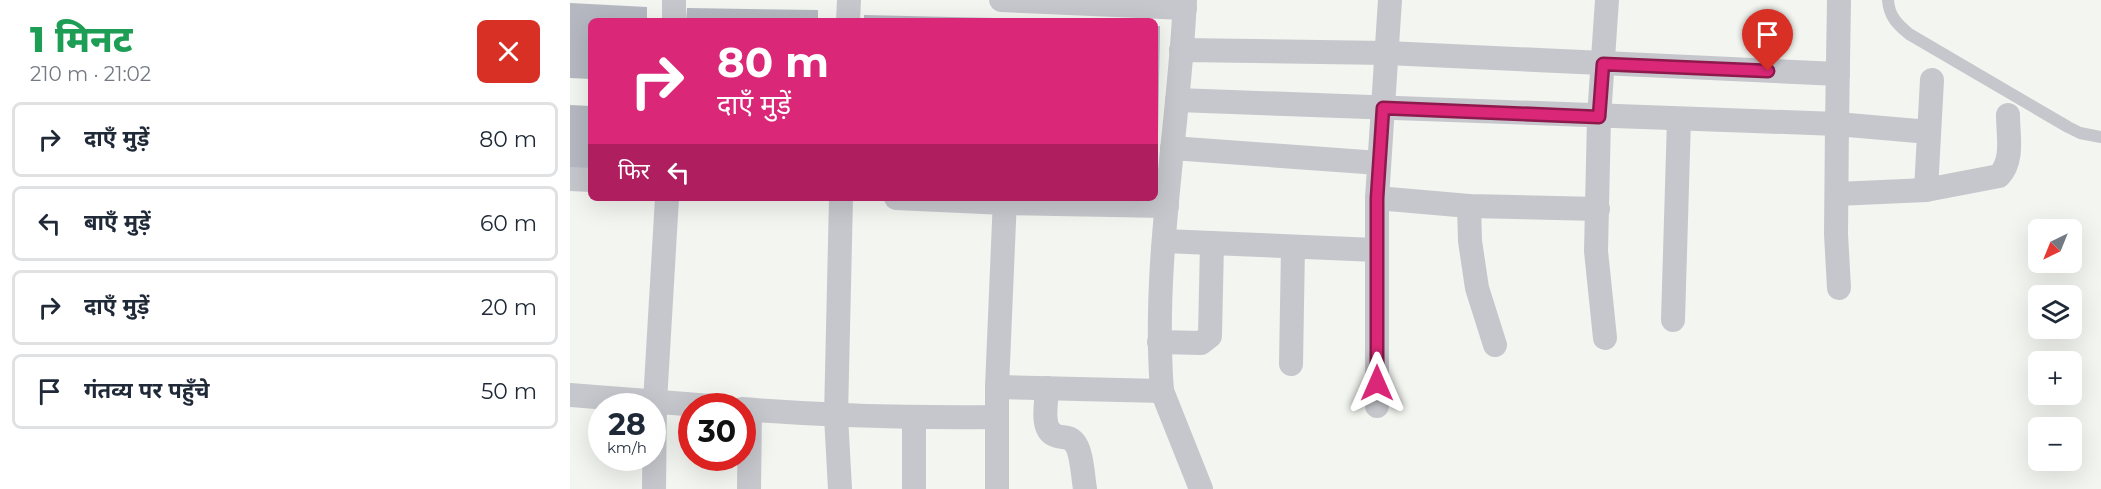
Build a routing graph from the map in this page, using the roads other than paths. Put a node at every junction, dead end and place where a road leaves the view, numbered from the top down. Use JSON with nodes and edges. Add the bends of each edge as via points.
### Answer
{"nodes":[{"id":1,"x":674,"y":0,"type":"edge"},
{"id":2,"x":849,"y":0,"type":"edge"},
{"id":3,"x":1001,"y":0,"type":"edge"},
{"id":4,"x":1017,"y":0,"type":"edge"},
{"id":5,"x":1390,"y":0,"type":"edge"},
{"id":6,"x":1607,"y":0,"type":"edge"},
{"id":7,"x":1839,"y":0,"type":"edge"},
{"id":8,"x":1888,"y":0,"type":"edge"},
{"id":9,"x":1185,"y":4,"type":"edge"},
{"id":10,"x":674,"y":18,"type":"edge"},
{"id":11,"x":848,"y":18,"type":"edge"},
{"id":12,"x":1015,"y":18,"type":"edge"},
{"id":13,"x":1181,"y":50,"type":"junction"},
{"id":14,"x":1387,"y":53,"type":"junction"},
{"id":15,"x":1603,"y":64,"type":"junction"},
{"id":16,"x":1838,"y":74,"type":"junction"},
{"id":17,"x":1932,"y":80,"type":"dead end"},
{"id":18,"x":1177,"y":100,"type":"junction"},
{"id":19,"x":1383,"y":108,"type":"junction"},
{"id":20,"x":2008,"y":115,"type":"dead end"},
{"id":21,"x":1599,"y":117,"type":"junction"},
{"id":22,"x":1679,"y":118,"type":"junction"},
{"id":23,"x":1838,"y":124,"type":"junction"},
{"id":24,"x":1929,"y":132,"type":"junction"},
{"id":25,"x":2101,"y":137,"type":"edge"},
{"id":26,"x":1172,"y":148,"type":"junction"},
{"id":27,"x":1379,"y":163,"type":"junction"},
{"id":28,"x":570,"y":179,"type":"edge"},
{"id":29,"x":588,"y":180,"type":"edge"},
{"id":30,"x":1926,"y":190,"type":"junction"},
{"id":31,"x":1837,"y":194,"type":"junction"},
{"id":32,"x":1377,"y":198,"type":"junction"},
{"id":33,"x":667,"y":201,"type":"edge"},
{"id":34,"x":841,"y":201,"type":"edge"},
{"id":35,"x":1005,"y":201,"type":"edge"},
{"id":36,"x":1032,"y":201,"type":"edge"},
{"id":37,"x":1167,"y":206,"type":"junction"},
{"id":38,"x":1469,"y":206,"type":"junction"},
{"id":39,"x":1598,"y":209,"type":"junction"},
{"id":40,"x":1164,"y":241,"type":"junction"},
{"id":41,"x":1212,"y":243,"type":"junction"},
{"id":42,"x":1293,"y":246,"type":"junction"},
{"id":43,"x":1376,"y":250,"type":"junction"},
{"id":44,"x":1839,"y":288,"type":"dead end"},
{"id":45,"x":1673,"y":320,"type":"dead end"},
{"id":46,"x":1605,"y":338,"type":"dead end"},
{"id":47,"x":1159,"y":342,"type":"junction"},
{"id":48,"x":1495,"y":345,"type":"dead end"},
{"id":49,"x":1291,"y":364,"type":"dead end"},
{"id":50,"x":997,"y":387,"type":"junction"},
{"id":51,"x":1047,"y":388,"type":"junction"},
{"id":52,"x":1162,"y":391,"type":"junction"},
{"id":53,"x":656,"y":393,"type":"edge"},
{"id":54,"x":570,"y":395,"type":"edge"},
{"id":55,"x":588,"y":396,"type":"edge"},
{"id":56,"x":1377,"y":406,"type":"dead end"},
{"id":57,"x":756,"y":411,"type":"edge"},
{"id":58,"x":836,"y":416,"type":"junction"},
{"id":59,"x":996,"y":417,"type":"junction"},
{"id":60,"x":914,"y":418,"type":"junction"},
{"id":61,"x":654,"y":471,"type":"edge"},
{"id":62,"x":748,"y":471,"type":"edge"},
{"id":63,"x":654,"y":489,"type":"edge"},
{"id":64,"x":748,"y":489,"type":"edge"},
{"id":65,"x":840,"y":489,"type":"edge"},
{"id":66,"x":914,"y":489,"type":"edge"},
{"id":67,"x":997,"y":489,"type":"edge"},
{"id":68,"x":1085,"y":489,"type":"edge"},
{"id":69,"x":1201,"y":489,"type":"edge"}],
"edges":[{"from":1,"to":10,"type":"street"},
{"from":2,"to":11,"type":"street"},
{"from":3,"to":4,"type":"street"},
{"from":4,"to":9,"type":"street"},
{"from":4,"to":12,"type":"street"},
{"from":5,"to":14,"type":"street"},
{"from":6,"to":15,"type":"street"},
{"from":7,"to":16,"type":"street"},
{"from":8,"to":25,"type":"lane","via":[[1894,21],[1908,34],[2067,127]]},
{"from":9,"to":13,"type":"street"},
{"from":13,"to":14,"type":"street"},
{"from":13,"to":18,"type":"street"},
{"from":14,"to":15,"type":"street"},
{"from":14,"to":19,"type":"street"},
{"from":15,"to":16,"type":"street"},
{"from":15,"to":21,"type":"street"},
{"from":16,"to":23,"type":"street"},
{"from":17,"to":24,"type":"street"},
{"from":18,"to":19,"type":"street"},
{"from":18,"to":26,"type":"street"},
{"from":19,"to":21,"type":"street"},
{"from":19,"to":27,"type":"street"},
{"from":20,"to":30,"type":"street","via":[[2009,160],[1999,176]]},
{"from":21,"to":22,"type":"street"},
{"from":21,"to":39,"type":"street"},
{"from":22,"to":23,"type":"street"},
{"from":22,"to":45,"type":"street"},
{"from":23,"to":24,"type":"street"},
{"from":23,"to":31,"type":"street"},
{"from":24,"to":30,"type":"street"},
{"from":26,"to":27,"type":"street"},
{"from":26,"to":37,"type":"street"},
{"from":27,"to":32,"type":"street"},
{"from":28,"to":29,"type":"street"},
{"from":30,"to":31,"type":"street"},
{"from":31,"to":44,"type":"street"},
{"from":32,"to":38,"type":"street"},
{"from":32,"to":43,"type":"street"},
{"from":33,"to":53,"type":"street"},
{"from":34,"to":58,"type":"street"},
{"from":35,"to":50,"type":"street"},
{"from":36,"to":37,"type":"street"},
{"from":37,"to":40,"type":"street"},
{"from":38,"to":39,"type":"street"},
{"from":38,"to":48,"type":"street","via":[[1477,288]]},
{"from":39,"to":46,"type":"street","via":[[1596,251]]},
{"from":40,"to":41,"type":"street"},
{"from":40,"to":47,"type":"street"},
{"from":41,"to":42,"type":"street"},
{"from":41,"to":47,"type":"street","via":[[1210,336],[1201,343]]},
{"from":42,"to":43,"type":"street"},
{"from":42,"to":49,"type":"street"},
{"from":43,"to":56,"type":"street"},
{"from":47,"to":52,"type":"street"},
{"from":50,"to":51,"type":"street"},
{"from":50,"to":59,"type":"street"},
{"from":51,"to":52,"type":"street"},
{"from":51,"to":68,"type":"street","via":[[1046,426],[1056,436],[1074,441]]},
{"from":52,"to":69,"type":"street"},
{"from":54,"to":55,"type":"street"},
{"from":57,"to":58,"type":"street"},
{"from":58,"to":60,"type":"street"},
{"from":58,"to":65,"type":"street"},
{"from":59,"to":60,"type":"street"},
{"from":59,"to":67,"type":"street"},
{"from":60,"to":66,"type":"street"},
{"from":61,"to":63,"type":"street"},
{"from":62,"to":64,"type":"street"}]}
